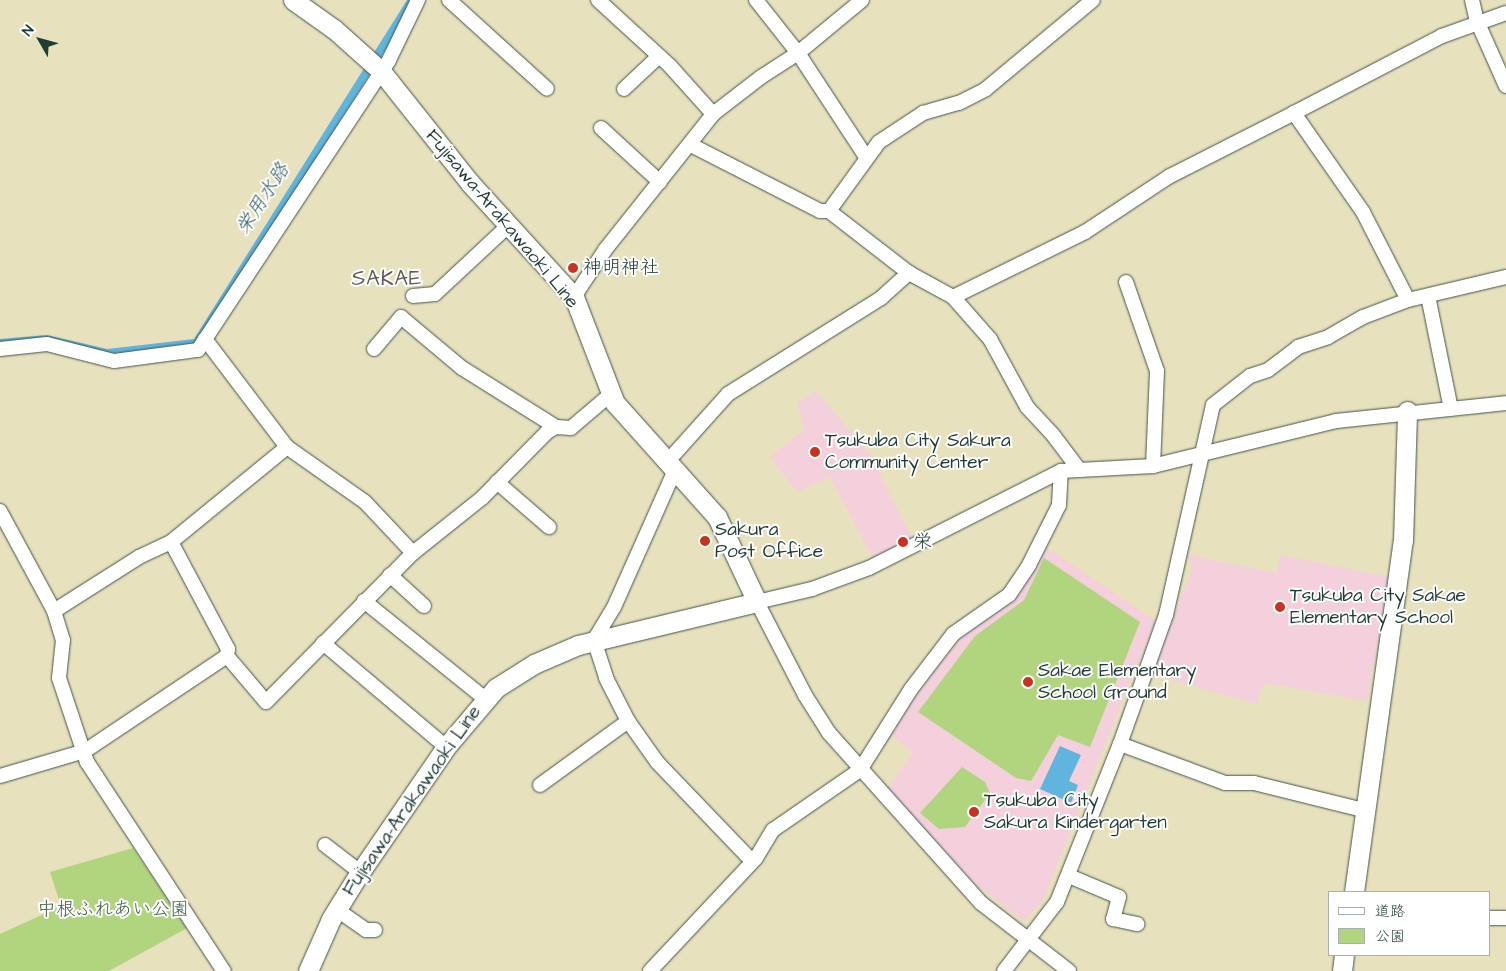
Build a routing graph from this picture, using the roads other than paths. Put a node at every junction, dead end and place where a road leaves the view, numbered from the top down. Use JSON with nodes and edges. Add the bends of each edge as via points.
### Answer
{"nodes":[{"id":1,"x":293,"y":0,"type":"edge"},
{"id":2,"x":418,"y":0,"type":"edge"},
{"id":3,"x":449,"y":0,"type":"edge"},
{"id":4,"x":598,"y":0,"type":"edge"},
{"id":5,"x":756,"y":0,"type":"edge"},
{"id":6,"x":862,"y":0,"type":"edge"},
{"id":7,"x":1092,"y":0,"type":"edge"},
{"id":8,"x":1472,"y":0,"type":"edge"},
{"id":9,"x":1506,"y":13,"type":"edge"},
{"id":10,"x":1477,"y":21,"type":"junction"},
{"id":11,"x":798,"y":53,"type":"junction"},
{"id":12,"x":659,"y":56,"type":"junction"},
{"id":13,"x":381,"y":70,"type":"junction"},
{"id":14,"x":1506,"y":86,"type":"edge"},
{"id":15,"x":547,"y":89,"type":"dead end"},
{"id":16,"x":624,"y":89,"type":"dead end"},
{"id":17,"x":1294,"y":113,"type":"junction"},
{"id":18,"x":713,"y":114,"type":"junction"},
{"id":19,"x":601,"y":127,"type":"dead end"},
{"id":20,"x":691,"y":145,"type":"junction"},
{"id":21,"x":866,"y":157,"type":"junction"},
{"id":22,"x":660,"y":182,"type":"junction"},
{"id":23,"x":829,"y":211,"type":"junction"},
{"id":24,"x":508,"y":226,"type":"junction"},
{"id":25,"x":909,"y":273,"type":"junction"},
{"id":26,"x":1506,"y":277,"type":"edge"},
{"id":27,"x":1126,"y":282,"type":"dead end"},
{"id":28,"x":413,"y":296,"type":"dead end"},
{"id":29,"x":1428,"y":296,"type":"junction"},
{"id":30,"x":574,"y":297,"type":"junction"},
{"id":31,"x":953,"y":297,"type":"junction"},
{"id":32,"x":1408,"y":300,"type":"junction"},
{"id":33,"x":205,"y":339,"type":"junction"},
{"id":34,"x":0,"y":348,"type":"edge"},
{"id":35,"x":374,"y":349,"type":"dead end"},
{"id":36,"x":611,"y":394,"type":"junction"},
{"id":37,"x":1506,"y":403,"type":"edge"},
{"id":38,"x":1451,"y":409,"type":"junction"},
{"id":39,"x":1406,"y":411,"type":"junction"},
{"id":40,"x":556,"y":427,"type":"junction"},
{"id":41,"x":287,"y":447,"type":"junction"},
{"id":42,"x":1200,"y":456,"type":"junction"},
{"id":43,"x":671,"y":466,"type":"junction"},
{"id":44,"x":1153,"y":466,"type":"junction"},
{"id":45,"x":1078,"y":468,"type":"junction"},
{"id":46,"x":1061,"y":471,"type":"junction"},
{"id":47,"x":497,"y":482,"type":"junction"},
{"id":48,"x":0,"y":511,"type":"edge"},
{"id":49,"x":549,"y":527,"type":"dead end"},
{"id":50,"x":171,"y":542,"type":"junction"},
{"id":51,"x":413,"y":553,"type":"junction"},
{"id":52,"x":390,"y":575,"type":"junction"},
{"id":53,"x":364,"y":601,"type":"junction"},
{"id":54,"x":757,"y":602,"type":"junction"},
{"id":55,"x":424,"y":606,"type":"dead end"},
{"id":56,"x":54,"y":611,"type":"junction"},
{"id":57,"x":594,"y":640,"type":"junction"},
{"id":58,"x":323,"y":643,"type":"junction"},
{"id":59,"x":227,"y":656,"type":"junction"},
{"id":60,"x":484,"y":698,"type":"junction"},
{"id":61,"x":628,"y":721,"type":"junction"},
{"id":62,"x":1120,"y":744,"type":"junction"},
{"id":63,"x":446,"y":747,"type":"junction"},
{"id":64,"x":85,"y":751,"type":"junction"},
{"id":65,"x":860,"y":770,"type":"junction"},
{"id":66,"x":0,"y":776,"type":"edge"},
{"id":67,"x":540,"y":785,"type":"dead end"},
{"id":68,"x":1364,"y":810,"type":"junction"},
{"id":69,"x":325,"y":845,"type":"dead end"},
{"id":70,"x":752,"y":861,"type":"junction"},
{"id":71,"x":360,"y":872,"type":"junction"},
{"id":72,"x":1069,"y":876,"type":"junction"},
{"id":73,"x":1354,"y":891,"type":"edge"},
{"id":74,"x":336,"y":909,"type":"junction"},
{"id":75,"x":1491,"y":918,"type":"edge"},
{"id":76,"x":1506,"y":918,"type":"edge"},
{"id":77,"x":1137,"y":924,"type":"dead end"},
{"id":78,"x":376,"y":930,"type":"dead end"},
{"id":79,"x":1028,"y":940,"type":"junction"},
{"id":80,"x":1344,"y":956,"type":"edge"},
{"id":81,"x":224,"y":971,"type":"edge"},
{"id":82,"x":308,"y":971,"type":"edge"},
{"id":83,"x":650,"y":971,"type":"edge"},
{"id":84,"x":1004,"y":971,"type":"edge"},
{"id":85,"x":1069,"y":971,"type":"edge"},
{"id":86,"x":1342,"y":971,"type":"edge"}],
"edges":[{"from":1,"to":13,"type":"main road","name":"Fujisawa-Arakawaoki Line","via":[[334,29]]},
{"from":2,"to":13,"type":"street"},
{"from":3,"to":15,"type":"street"},
{"from":4,"to":12,"type":"street"},
{"from":5,"to":11,"type":"street"},
{"from":6,"to":11,"type":"street"},
{"from":7,"to":21,"type":"street","via":[[986,89],[959,102],[923,113],[879,142]]},
{"from":8,"to":10,"type":"street"},
{"from":9,"to":10,"type":"street"},
{"from":10,"to":14,"type":"street"},
{"from":10,"to":17,"type":"street"},
{"from":11,"to":18,"type":"street"},
{"from":11,"to":21,"type":"street"},
{"from":12,"to":16,"type":"street"},
{"from":12,"to":18,"type":"street"},
{"from":13,"to":24,"type":"main road","name":"Fujisawa-Arakawaoki Line","via":[[433,139]]},
{"from":13,"to":33,"type":"street"},
{"from":17,"to":31,"type":"street","via":[[1170,176],[1085,232]]},
{"from":17,"to":32,"type":"street","via":[[1364,212]]},
{"from":18,"to":20,"type":"street"},
{"from":19,"to":22,"type":"street"},
{"from":20,"to":22,"type":"street"},
{"from":20,"to":23,"type":"street","via":[[820,211]]},
{"from":21,"to":23,"type":"street"},
{"from":22,"to":30,"type":"street","via":[[605,250]]},
{"from":23,"to":25,"type":"street"},
{"from":24,"to":28,"type":"street","via":[[435,294]]},
{"from":24,"to":30,"type":"main road","name":"Fujisawa-Arakawaoki Line"},
{"from":25,"to":31,"type":"street"},
{"from":25,"to":43,"type":"street","via":[[881,298],[728,394]]},
{"from":26,"to":29,"type":"street"},
{"from":27,"to":44,"type":"street","via":[[1157,371]]},
{"from":29,"to":32,"type":"street"},
{"from":29,"to":38,"type":"street"},
{"from":30,"to":36,"type":"main road","name":"Fujisawa-Arakawaoki Line"},
{"from":31,"to":45,"type":"street","via":[[990,340],[1027,407],[1053,434]]},
{"from":32,"to":42,"type":"street","via":[[1363,317],[1328,337],[1298,347],[1268,370],[1250,376],[1213,405]]},
{"from":33,"to":34,"type":"street","via":[[198,350],[114,361],[47,344]]},
{"from":33,"to":41,"type":"street"},
{"from":35,"to":40,"type":"street","via":[[400,317],[462,368]]},
{"from":36,"to":40,"type":"street","via":[[571,428]]},
{"from":36,"to":43,"type":"main road","name":"Fujisawa-Arakawaoki Line"},
{"from":37,"to":38,"type":"street"},
{"from":38,"to":39,"type":"street"},
{"from":39,"to":42,"type":"street","via":[[1336,421]]},
{"from":39,"to":68,"type":"main road","via":[[1404,541]]},
{"from":40,"to":47,"type":"street"},
{"from":41,"to":50,"type":"street"},
{"from":41,"to":51,"type":"street","via":[[365,502]]},
{"from":42,"to":44,"type":"street"},
{"from":42,"to":62,"type":"street","via":[[1182,555],[1166,615]]},
{"from":43,"to":54,"type":"main road","name":"Fujisawa-Arakawaoki Line","via":[[717,517]]},
{"from":43,"to":57,"type":"street","via":[[614,607]]},
{"from":44,"to":45,"type":"street"},
{"from":45,"to":46,"type":"street"},
{"from":46,"to":54,"type":"street","via":[[869,568],[812,589]]},
{"from":46,"to":65,"type":"street","via":[[1059,504],[1014,587],[1008,595],[953,634],[911,689]]},
{"from":47,"to":49,"type":"street"},
{"from":47,"to":51,"type":"street"},
{"from":48,"to":56,"type":"street"},
{"from":50,"to":56,"type":"street","via":[[139,557]]},
{"from":50,"to":59,"type":"street","via":[[228,649]]},
{"from":51,"to":52,"type":"street"},
{"from":52,"to":53,"type":"street"},
{"from":52,"to":55,"type":"street"},
{"from":53,"to":58,"type":"street"},
{"from":53,"to":60,"type":"street"},
{"from":54,"to":57,"type":"main road","name":"Fujisawa-Arakawaoki Line"},
{"from":54,"to":65,"type":"street","via":[[804,695],[829,734]]},
{"from":56,"to":64,"type":"street","via":[[64,640],[58,678]]},
{"from":57,"to":60,"type":"main road","name":"Fujisawa-Arakawaoki Line","via":[[534,664]]},
{"from":57,"to":61,"type":"street","via":[[606,678]]},
{"from":58,"to":59,"type":"street","via":[[266,702]]},
{"from":58,"to":63,"type":"street"},
{"from":59,"to":64,"type":"street"},
{"from":60,"to":63,"type":"main road","name":"Fujisawa-Arakawaoki Line"},
{"from":61,"to":67,"type":"street"},
{"from":61,"to":70,"type":"street","via":[[658,762]]},
{"from":62,"to":68,"type":"street","via":[[1225,783],[1254,783]]},
{"from":62,"to":72,"type":"street"},
{"from":63,"to":71,"type":"main road","name":"Fujisawa-Arakawaoki Line"},
{"from":64,"to":66,"type":"street"},
{"from":64,"to":81,"type":"street","via":[[87,762]]},
{"from":65,"to":70,"type":"street","via":[[772,830]]},
{"from":65,"to":79,"type":"street","via":[[981,903]]},
{"from":68,"to":73,"type":"main road"},
{"from":69,"to":71,"type":"street"},
{"from":70,"to":83,"type":"street"},
{"from":71,"to":74,"type":"main road","name":"Fujisawa-Arakawaoki Line"},
{"from":72,"to":77,"type":"street","via":[[1119,897],[1113,919]]},
{"from":72,"to":79,"type":"street","via":[[1057,902]]},
{"from":74,"to":78,"type":"street","via":[[366,930]]},
{"from":74,"to":82,"type":"main road","name":"Fujisawa-Arakawaoki Line"},
{"from":75,"to":76,"type":"street"},
{"from":79,"to":84,"type":"street"},
{"from":79,"to":85,"type":"street"},
{"from":80,"to":86,"type":"main road"}]}
